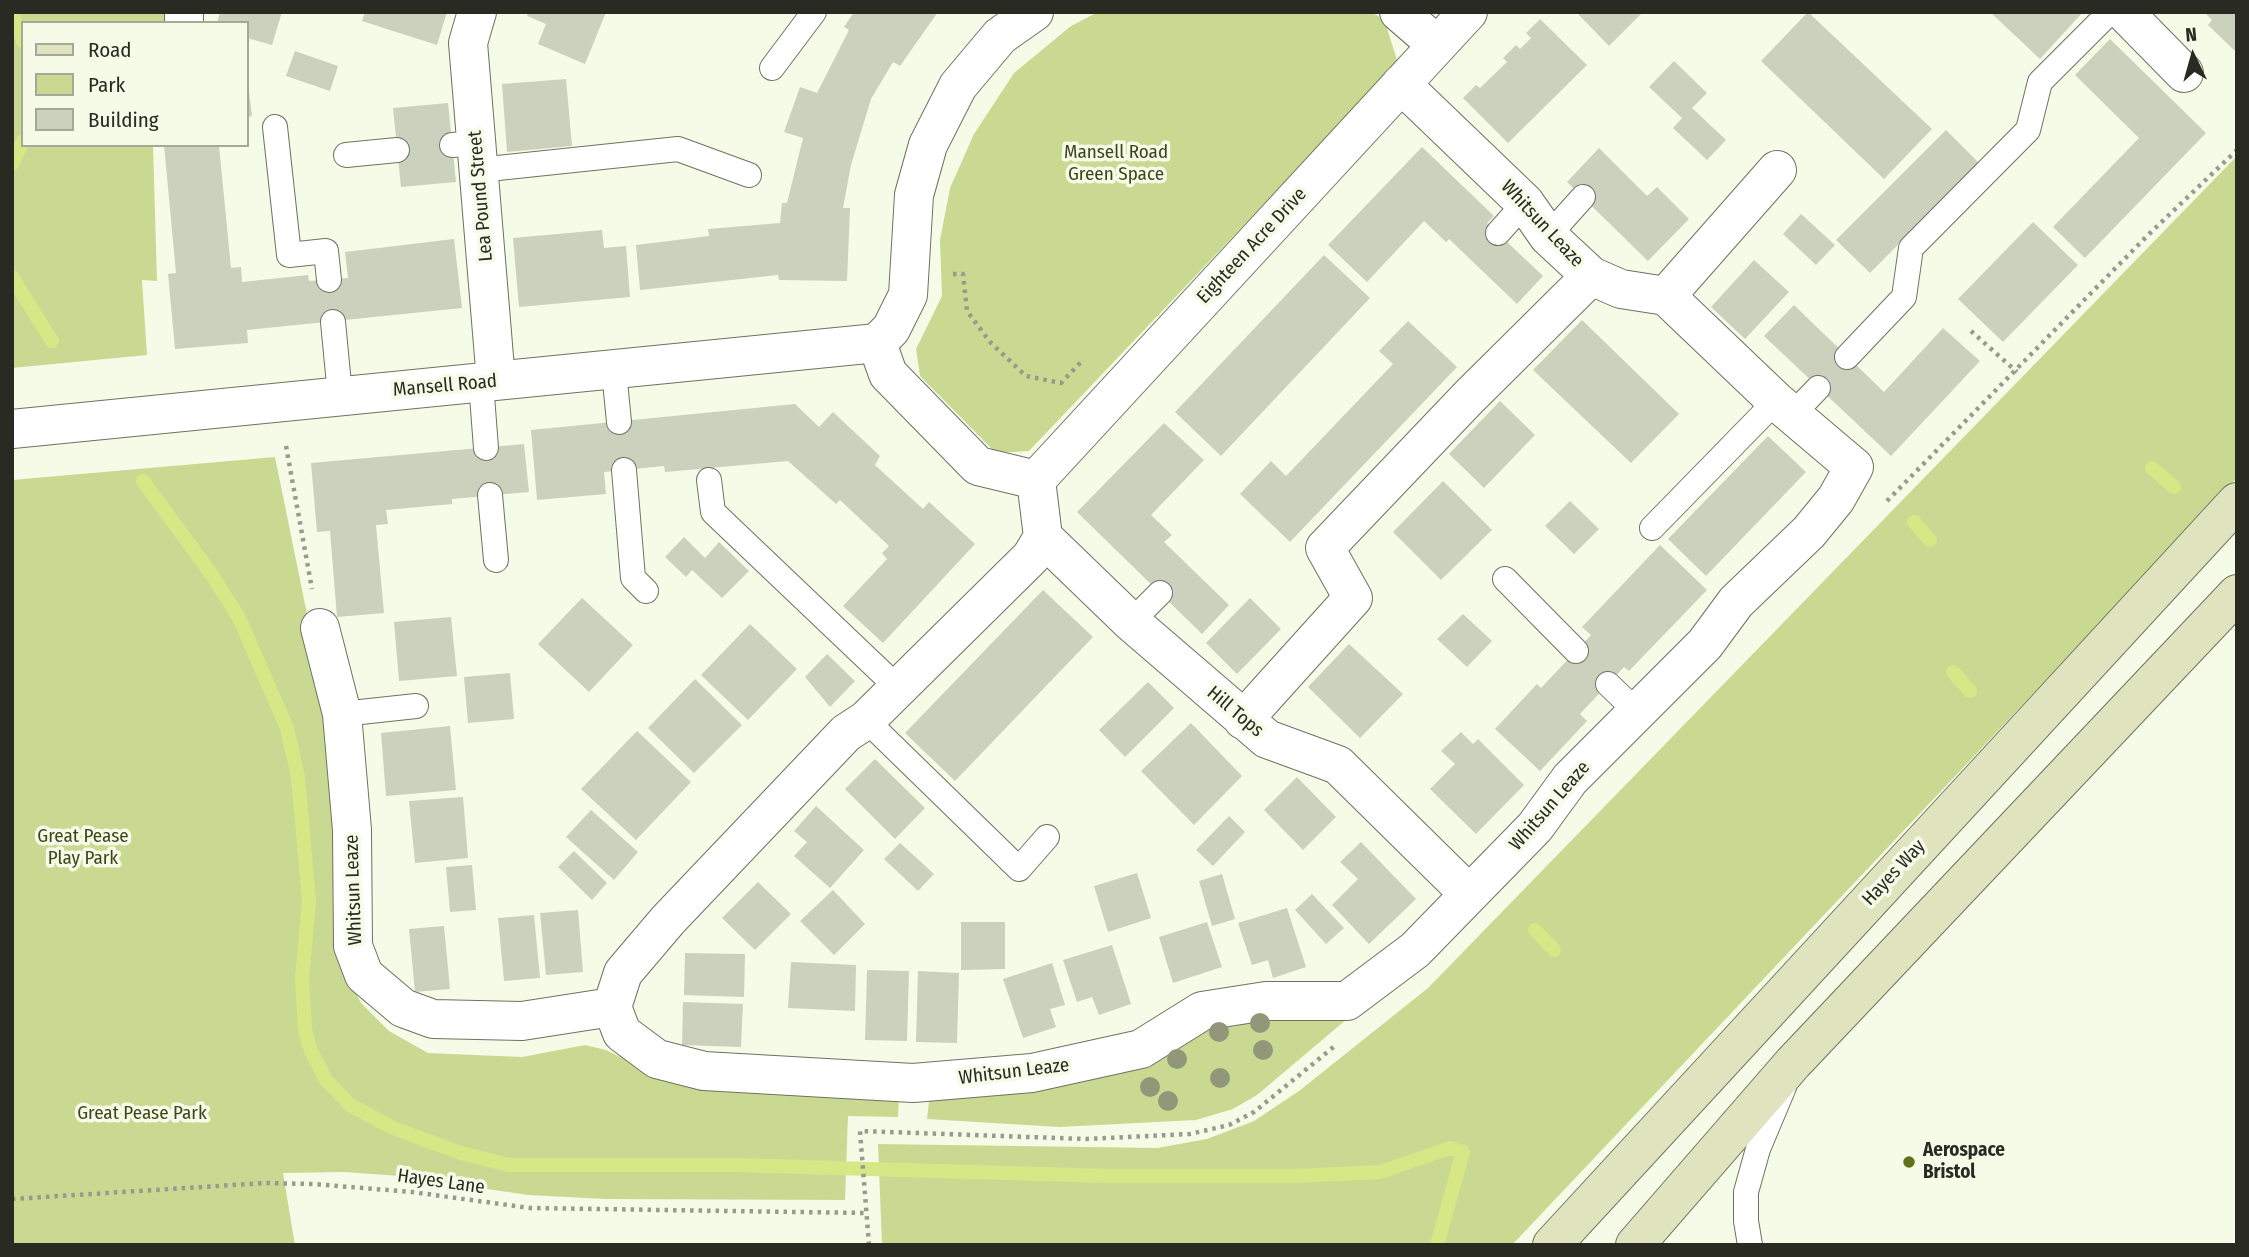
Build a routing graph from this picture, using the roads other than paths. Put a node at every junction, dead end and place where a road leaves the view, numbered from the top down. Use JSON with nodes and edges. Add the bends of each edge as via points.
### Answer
{"nodes":[{"id":1,"x":477,"y":12,"type":"edge"},
{"id":2,"x":814,"y":12,"type":"edge"},
{"id":3,"x":1034,"y":12,"type":"edge"},
{"id":4,"x":1399,"y":12,"type":"edge"},
{"id":5,"x":1468,"y":12,"type":"edge"},
{"id":6,"x":2110,"y":12,"type":"edge"},
{"id":7,"x":2124,"y":12,"type":"edge"},
{"id":8,"x":990,"y":24,"type":"edge"},
{"id":9,"x":1436,"y":44,"type":"junction"},
{"id":10,"x":772,"y":68,"type":"dead end"},
{"id":11,"x":2184,"y":73,"type":"dead end"},
{"id":12,"x":1401,"y":84,"type":"junction"},
{"id":13,"x":275,"y":127,"type":"dead end"},
{"id":14,"x":397,"y":150,"type":"dead end"},
{"id":15,"x":469,"y":153,"type":"junction"},
{"id":16,"x":346,"y":155,"type":"dead end"},
{"id":17,"x":1777,"y":170,"type":"dead end"},
{"id":18,"x":749,"y":174,"type":"dead end"},
{"id":19,"x":1583,"y":197,"type":"dead end"},
{"id":20,"x":1525,"y":203,"type":"junction"},
{"id":21,"x":1498,"y":233,"type":"dead end"},
{"id":22,"x":1548,"y":236,"type":"junction"},
{"id":23,"x":1591,"y":276,"type":"junction"},
{"id":24,"x":329,"y":280,"type":"dead end"},
{"id":25,"x":1666,"y":296,"type":"junction"},
{"id":26,"x":332,"y":322,"type":"dead end"},
{"id":27,"x":877,"y":343,"type":"junction"},
{"id":28,"x":1847,"y":357,"type":"dead end"},
{"id":29,"x":614,"y":371,"type":"junction"},
{"id":30,"x":488,"y":382,"type":"junction"},
{"id":31,"x":1818,"y":388,"type":"dead end"},
{"id":32,"x":340,"y":395,"type":"junction"},
{"id":33,"x":1784,"y":408,"type":"junction"},
{"id":34,"x":619,"y":422,"type":"dead end"},
{"id":35,"x":12,"y":429,"type":"edge"},
{"id":36,"x":486,"y":448,"type":"dead end"},
{"id":37,"x":624,"y":470,"type":"dead end"},
{"id":38,"x":709,"y":480,"type":"dead end"},
{"id":39,"x":1036,"y":480,"type":"junction"},
{"id":40,"x":490,"y":495,"type":"dead end"},
{"id":41,"x":2237,"y":502,"type":"edge"},
{"id":42,"x":1652,"y":528,"type":"dead end"},
{"id":43,"x":1043,"y":537,"type":"junction"},
{"id":44,"x":496,"y":560,"type":"dead end"},
{"id":45,"x":1505,"y":579,"type":"dead end"},
{"id":46,"x":646,"y":591,"type":"dead end"},
{"id":47,"x":1160,"y":593,"type":"dead end"},
{"id":48,"x":2237,"y":594,"type":"edge"},
{"id":49,"x":1131,"y":622,"type":"junction"},
{"id":50,"x":320,"y":628,"type":"road end"},
{"id":51,"x":1576,"y":651,"type":"dead end"},
{"id":52,"x":1608,"y":684,"type":"dead end"},
{"id":53,"x":898,"y":688,"type":"junction"},
{"id":54,"x":416,"y":706,"type":"dead end"},
{"id":55,"x":1637,"y":712,"type":"junction"},
{"id":56,"x":342,"y":714,"type":"junction"},
{"id":57,"x":866,"y":720,"type":"junction"},
{"id":58,"x":1243,"y":720,"type":"junction"},
{"id":59,"x":1047,"y":837,"type":"dead end"},
{"id":60,"x":1469,"y":894,"type":"junction"},
{"id":61,"x":612,"y":1007,"type":"junction"},
{"id":62,"x":1793,"y":1063,"type":"junction"},
{"id":63,"x":1552,"y":1245,"type":"edge"},
{"id":64,"x":1635,"y":1245,"type":"edge"},
{"id":65,"x":1750,"y":1245,"type":"edge"}],
"edges":[{"from":1,"to":15,"type":"street","name":"Lea Pound Street","via":[[468,43]]},
{"from":2,"to":10,"type":"lane"},
{"from":3,"to":8,"type":"street"},
{"from":4,"to":9,"type":"street"},
{"from":5,"to":9,"type":"street","name":"Eighteen Acre Drive"},
{"from":6,"to":28,"type":"lane","via":[[2040,82],[2028,130],[1912,248],[1904,296]]},
{"from":7,"to":11,"type":"street"},
{"from":8,"to":27,"type":"street","via":[[928,145],[914,195],[908,295],[891,329]]},
{"from":9,"to":12,"type":"street","name":"Eighteen Acre Drive"},
{"from":12,"to":20,"type":"street","name":"Whitsun Leaze"},
{"from":12,"to":39,"type":"street","name":"Eighteen Acre Drive"},
{"from":13,"to":24,"type":"lane","via":[[289,255],[326,251]]},
{"from":14,"to":16,"type":"lane"},
{"from":15,"to":18,"type":"lane","via":[[678,149]]},
{"from":15,"to":30,"type":"street","name":"Lea Pound Street"},
{"from":17,"to":25,"type":"street"},
{"from":19,"to":22,"type":"lane"},
{"from":20,"to":21,"type":"lane"},
{"from":20,"to":22,"type":"street","name":"Whitsun Leaze"},
{"from":22,"to":23,"type":"street","name":"Whitsun Leaze"},
{"from":23,"to":25,"type":"street","name":"Whitsun Leaze","via":[[1621,289]]},
{"from":23,"to":58,"type":"street","via":[[1478,405],[1325,548],[1353,598]]},
{"from":25,"to":33,"type":"street","name":"Whitsun Leaze"},
{"from":26,"to":32,"type":"lane"},
{"from":27,"to":29,"type":"street","name":"Mansell Road"},
{"from":27,"to":39,"type":"street","via":[[888,374],[978,466]]},
{"from":29,"to":30,"type":"street","name":"Mansell Road"},
{"from":29,"to":34,"type":"lane"},
{"from":30,"to":32,"type":"street","name":"Mansell Road"},
{"from":30,"to":36,"type":"lane"},
{"from":31,"to":33,"type":"lane"},
{"from":32,"to":35,"type":"street","name":"Mansell Road"},
{"from":33,"to":42,"type":"lane"},
{"from":33,"to":55,"type":"street","name":"Whitsun Leaze","via":[[1854,467],[1809,532],[1736,603],[1705,643]]},
{"from":37,"to":46,"type":"lane","via":[[633,578]]},
{"from":38,"to":53,"type":"lane","via":[[712,512]]},
{"from":39,"to":43,"type":"street"},
{"from":40,"to":44,"type":"lane"},
{"from":41,"to":63,"type":"street","name":"Hayes Way"},
{"from":43,"to":49,"type":"street","name":"Hill Tops"},
{"from":43,"to":53,"type":"street","via":[[1031,557]]},
{"from":45,"to":51,"type":"lane"},
{"from":47,"to":49,"type":"lane"},
{"from":48,"to":62,"type":"street"},
{"from":49,"to":58,"type":"street","name":"Hill Tops"},
{"from":50,"to":56,"type":"street","name":"Whitsun Leaze"},
{"from":52,"to":55,"type":"lane"},
{"from":53,"to":57,"type":"street"},
{"from":54,"to":56,"type":"lane"},
{"from":55,"to":60,"type":"street","name":"Whitsun Leaze","via":[[1570,779],[1535,827]]},
{"from":56,"to":61,"type":"street","name":"Whitsun Leaze","via":[[352,830],[353,946],[364,975],[403,1008],[433,1019],[522,1021]]},
{"from":57,"to":59,"type":"lane","via":[[1019,869]]},
{"from":57,"to":61,"type":"street","via":[[846,733],[668,920],[623,974]]},
{"from":58,"to":60,"type":"street","name":"Hill Tops","via":[[1267,739],[1338,765]]},
{"from":60,"to":61,"type":"street","name":"Whitsun Leaze","via":[[1415,950],[1347,1001],[1266,1001],[1202,1011],[1141,1049],[1032,1073],[913,1083],[704,1071],[657,1059],[622,1033]]},
{"from":62,"to":64,"type":"street"},
{"from":62,"to":65,"type":"lane","via":[[1751,1173],[1745,1209]]}]}
